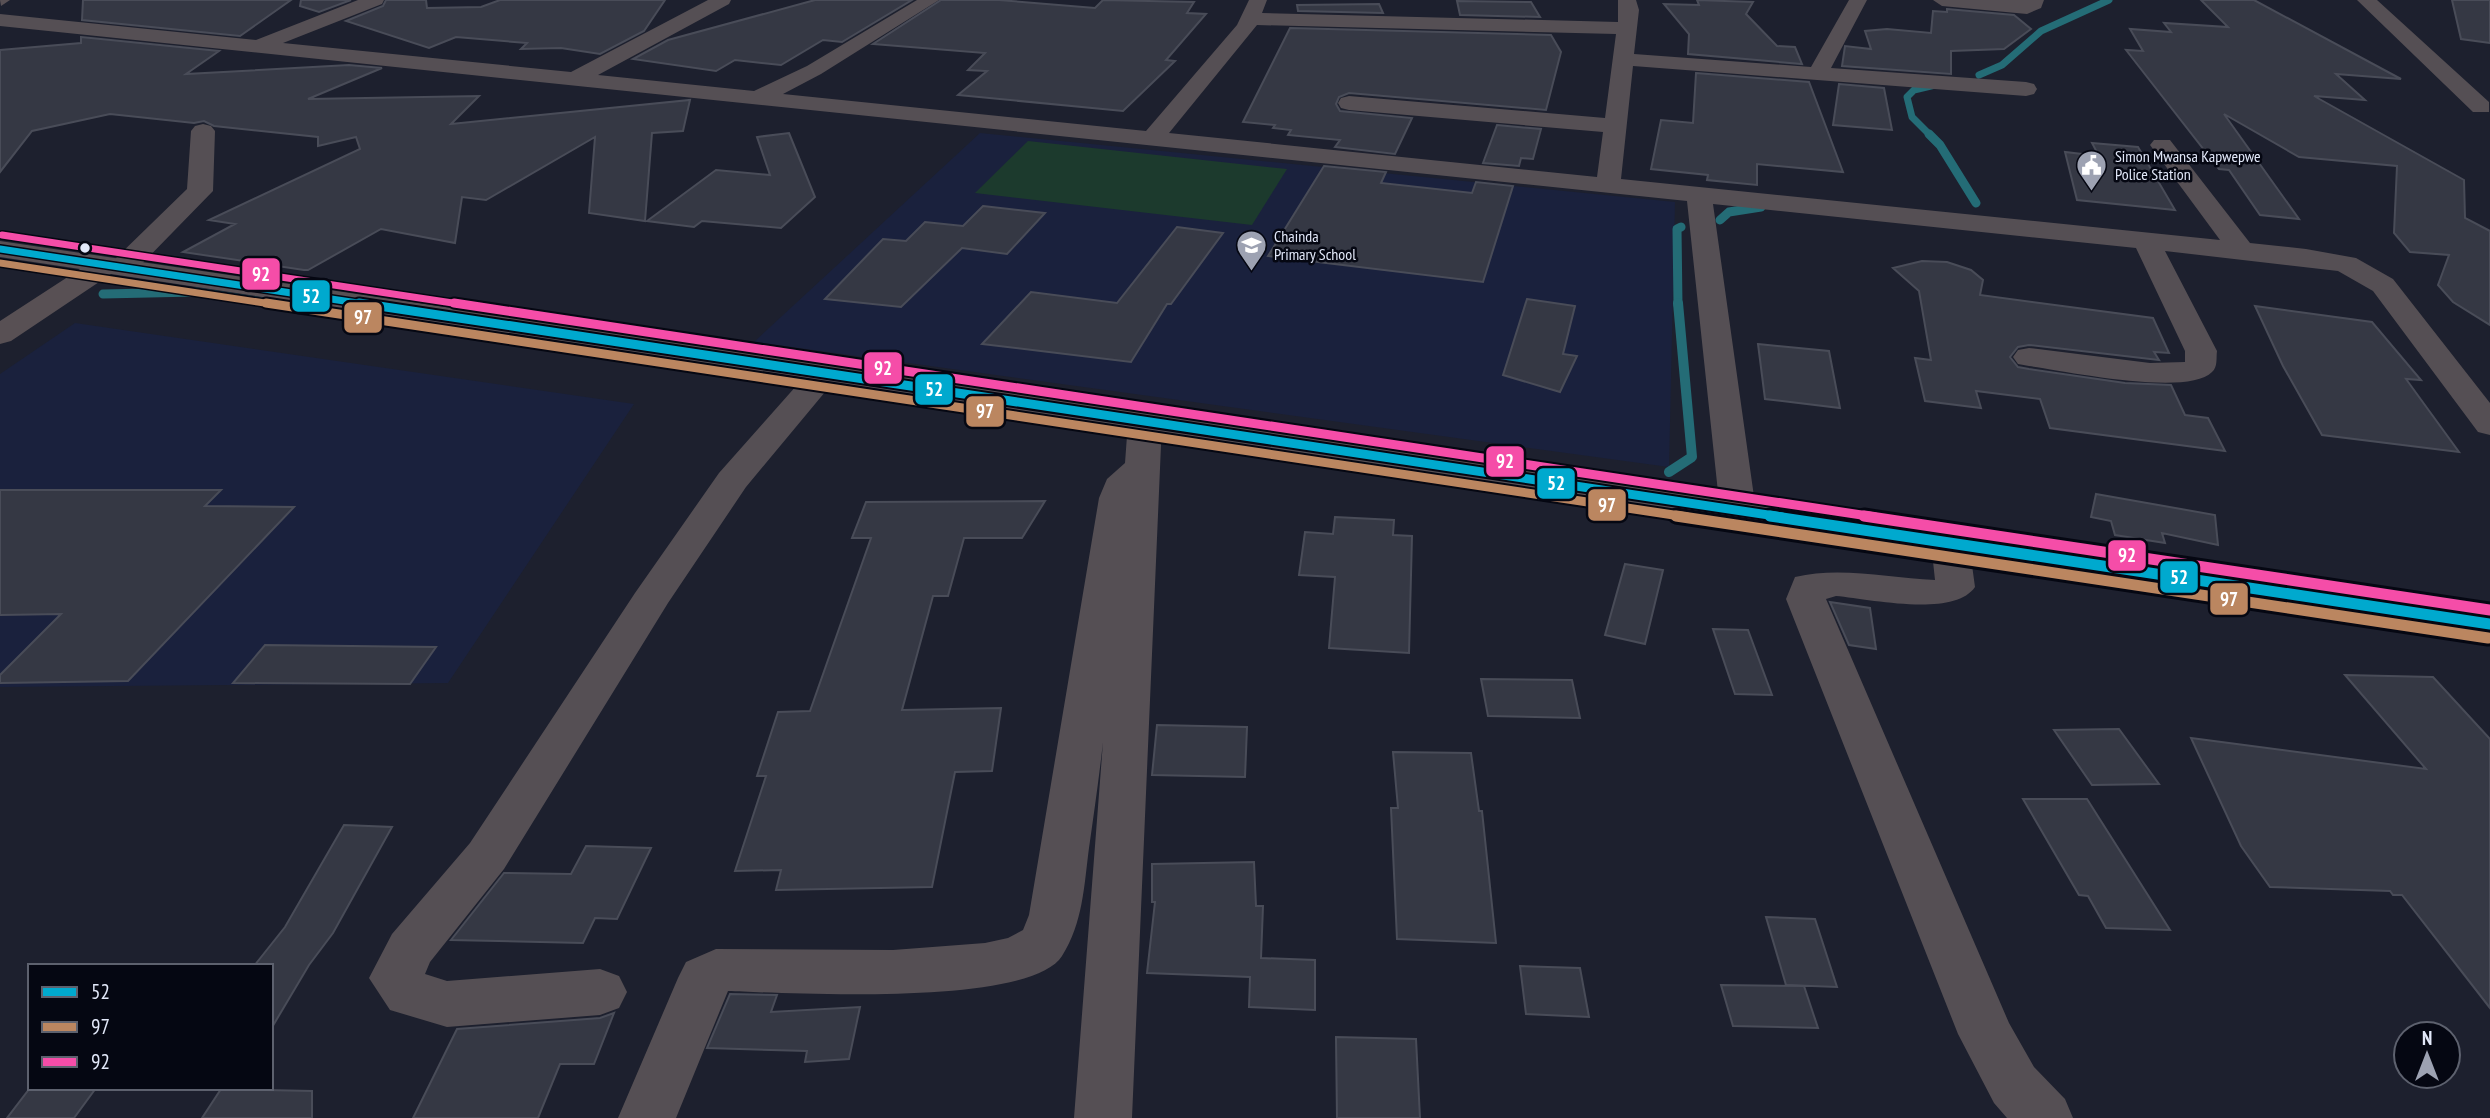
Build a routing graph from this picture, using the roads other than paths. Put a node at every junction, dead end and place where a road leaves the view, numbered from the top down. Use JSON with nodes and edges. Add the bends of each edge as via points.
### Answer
{"nodes":[{"id":1,"x":375,"y":0,"type":"edge"},
{"id":2,"x":722,"y":0,"type":"edge"},
{"id":3,"x":930,"y":0,"type":"edge"},
{"id":4,"x":1627,"y":0,"type":"edge"},
{"id":5,"x":1858,"y":0,"type":"edge"},
{"id":6,"x":1942,"y":0,"type":"edge"},
{"id":7,"x":2035,"y":0,"type":"edge"},
{"id":8,"x":2365,"y":0,"type":"edge"},
{"id":9,"x":1254,"y":9,"type":"edge"},
{"id":10,"x":0,"y":20,"type":"edge"},
{"id":11,"x":1627,"y":28,"type":"junction"},
{"id":12,"x":258,"y":47,"type":"junction"},
{"id":13,"x":1624,"y":59,"type":"junction"},
{"id":14,"x":1818,"y":73,"type":"junction"},
{"id":15,"x":576,"y":78,"type":"junction"},
{"id":16,"x":2026,"y":89,"type":"dead end"},
{"id":17,"x":757,"y":97,"type":"junction"},
{"id":18,"x":1349,"y":103,"type":"dead end"},
{"id":19,"x":2487,"y":110,"type":"edge"},
{"id":20,"x":1615,"y":126,"type":"junction"},
{"id":21,"x":203,"y":131,"type":"dead end"},
{"id":22,"x":1151,"y":140,"type":"junction"},
{"id":23,"x":2162,"y":145,"type":"dead end"},
{"id":24,"x":1608,"y":186,"type":"junction"},
{"id":25,"x":1699,"y":195,"type":"junction"},
{"id":26,"x":2146,"y":240,"type":"junction"},
{"id":27,"x":0,"y":249,"type":"edge"},
{"id":28,"x":2241,"y":250,"type":"junction"},
{"id":29,"x":115,"y":265,"type":"junction"},
{"id":30,"x":0,"y":335,"type":"edge"},
{"id":31,"x":2029,"y":357,"type":"dead end"},
{"id":32,"x":824,"y":374,"type":"junction"},
{"id":33,"x":2490,"y":425,"type":"edge"},
{"id":34,"x":1144,"y":443,"type":"junction"},
{"id":35,"x":1738,"y":511,"type":"junction"},
{"id":36,"x":1950,"y":543,"type":"junction"},
{"id":37,"x":2489,"y":625,"type":"edge"},
{"id":38,"x":600,"y":992,"type":"dead end"},
{"id":39,"x":647,"y":1118,"type":"edge"},
{"id":40,"x":1103,"y":1118,"type":"edge"},
{"id":41,"x":2044,"y":1118,"type":"edge"}],
"edges":[{"from":1,"to":12,"type":"street"},
{"from":2,"to":15,"type":"street"},
{"from":3,"to":17,"type":"street","via":[[814,70]]},
{"from":4,"to":11,"type":"street"},
{"from":5,"to":14,"type":"street"},
{"from":6,"to":7,"type":"street","via":[[2027,8]]},
{"from":8,"to":19,"type":"street"},
{"from":9,"to":11,"type":"street"},
{"from":9,"to":22,"type":"street","via":[[1246,27]]},
{"from":10,"to":12,"type":"street"},
{"from":11,"to":13,"type":"street"},
{"from":12,"to":15,"type":"street"},
{"from":13,"to":14,"type":"street"},
{"from":13,"to":20,"type":"street"},
{"from":14,"to":16,"type":"street"},
{"from":15,"to":17,"type":"street"},
{"from":17,"to":22,"type":"street"},
{"from":18,"to":20,"type":"street"},
{"from":20,"to":24,"type":"street"},
{"from":21,"to":29,"type":"street","via":[[200,191]]},
{"from":22,"to":24,"type":"street"},
{"from":23,"to":28,"type":"street"},
{"from":24,"to":25,"type":"street"},
{"from":25,"to":26,"type":"street"},
{"from":25,"to":35,"type":"street"},
{"from":26,"to":28,"type":"street"},
{"from":26,"to":31,"type":"street","via":[[2201,351],[2200,367],[2184,374],[2150,373]]},
{"from":27,"to":29,"type":"main road"},
{"from":28,"to":33,"type":"street","via":[[2347,264],[2368,274],[2383,285]]},
{"from":29,"to":30,"type":"main road"},
{"from":29,"to":32,"type":"main road"},
{"from":32,"to":34,"type":"main road"},
{"from":32,"to":38,"type":"street","via":[[732,481],[487,856],[410,949],[396,978],[409,994],[447,1004]]},
{"from":34,"to":35,"type":"main road"},
{"from":34,"to":39,"type":"street","via":[[1116,498],[1055,915],[1041,945],[1012,960],[966,968],[716,971],[705,978]]},
{"from":34,"to":40,"type":"street"},
{"from":35,"to":36,"type":"main road"},
{"from":36,"to":37,"type":"main road"},
{"from":36,"to":41,"type":"street","via":[[1955,587],[1936,593],[1809,586],[1806,599],[1986,1034],[2014,1085]]}]}
